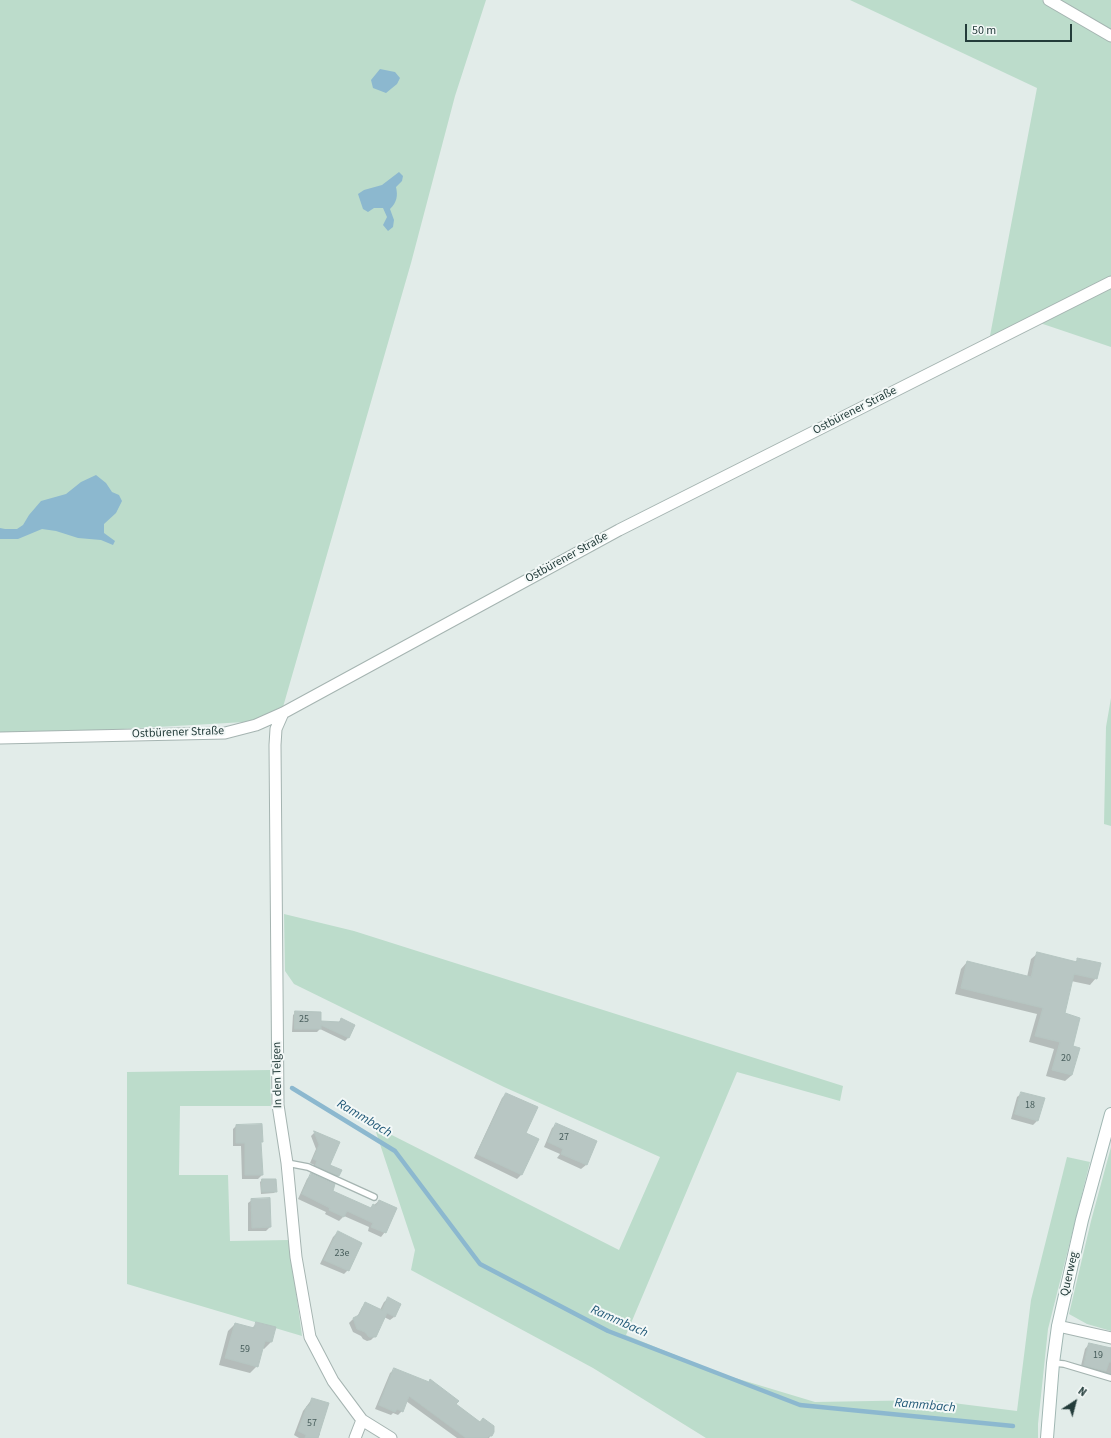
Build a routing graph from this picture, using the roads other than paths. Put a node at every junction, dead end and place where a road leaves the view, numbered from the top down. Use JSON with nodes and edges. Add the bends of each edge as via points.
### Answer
{"nodes":[{"id":1,"x":1049,"y":0,"type":"edge"},
{"id":2,"x":1111,"y":36,"type":"edge"},
{"id":3,"x":1111,"y":282,"type":"edge"},
{"id":4,"x":284,"y":713,"type":"junction"},
{"id":5,"x":0,"y":738,"type":"edge"},
{"id":6,"x":1111,"y":1114,"type":"edge"},
{"id":7,"x":287,"y":1163,"type":"junction"},
{"id":8,"x":374,"y":1197,"type":"dead end"},
{"id":9,"x":1058,"y":1326,"type":"junction"},
{"id":10,"x":1111,"y":1338,"type":"edge"},
{"id":11,"x":1053,"y":1363,"type":"junction"},
{"id":12,"x":1111,"y":1378,"type":"edge"},
{"id":13,"x":362,"y":1420,"type":"junction"},
{"id":14,"x":355,"y":1438,"type":"edge"},
{"id":15,"x":391,"y":1438,"type":"edge"},
{"id":16,"x":1047,"y":1438,"type":"edge"}],
"edges":[{"from":1,"to":2,"type":"street"},
{"from":3,"to":4,"type":"street","name":"Ostbürener Straße","via":[[619,530]]},
{"from":4,"to":5,"type":"street","name":"Ostbürener Straße","via":[[256,725],[225,733]]},
{"from":4,"to":7,"type":"street","name":"In den Telgen","via":[[276,729],[275,745],[278,1105]]},
{"from":6,"to":9,"type":"street","name":"Querweg","via":[[1082,1220]]},
{"from":7,"to":8,"type":"lane","via":[[308,1168]]},
{"from":7,"to":13,"type":"street","name":"In den Telgen","via":[[296,1257],[310,1337],[333,1382]]},
{"from":9,"to":10,"type":"street"},
{"from":9,"to":11,"type":"street","name":"Querweg"},
{"from":11,"to":12,"type":"lane"},
{"from":11,"to":16,"type":"street","name":"Querweg"},
{"from":13,"to":14,"type":"street"},
{"from":13,"to":15,"type":"street","name":"In den Telgen"}]}
